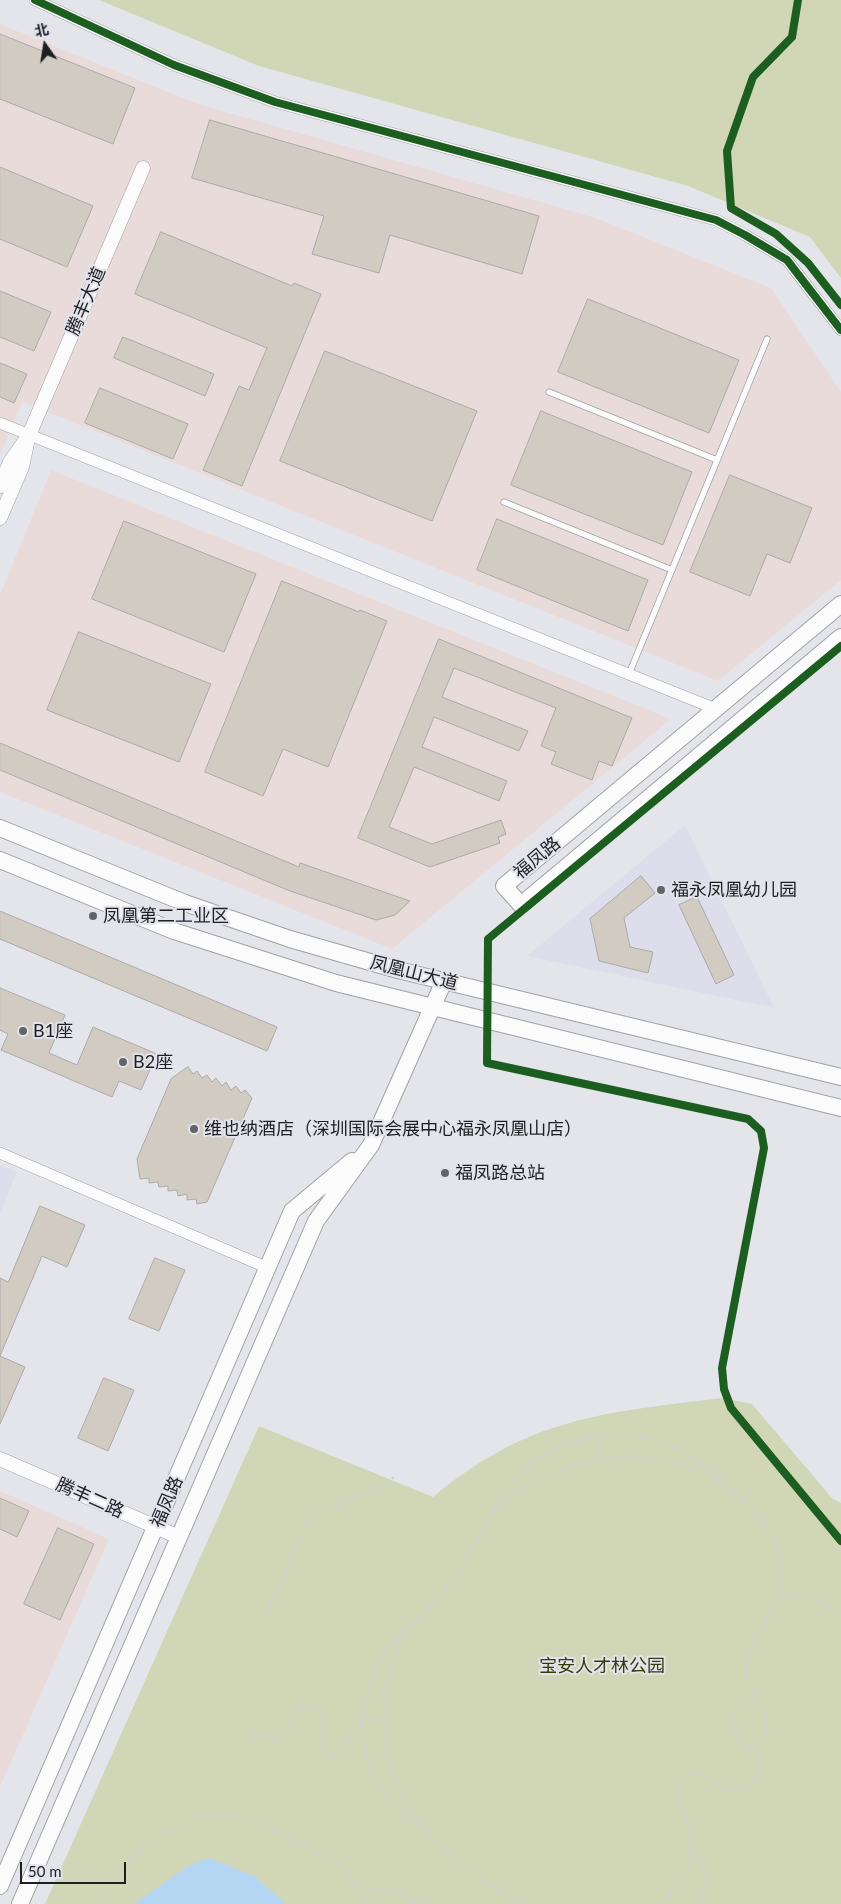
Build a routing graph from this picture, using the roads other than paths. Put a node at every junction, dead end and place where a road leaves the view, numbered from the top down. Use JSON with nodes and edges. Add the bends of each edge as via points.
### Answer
{"nodes":[{"id":1,"x":35,"y":0,"type":"edge"},
{"id":2,"x":143,"y":168,"type":"dead end"},
{"id":3,"x":841,"y":330,"type":"edge"},
{"id":4,"x":766,"y":339,"type":"dead end"},
{"id":5,"x":549,"y":392,"type":"dead end"},
{"id":6,"x":0,"y":423,"type":"edge"},
{"id":7,"x":29,"y":435,"type":"junction"},
{"id":8,"x":717,"y":460,"type":"junction"},
{"id":9,"x":0,"y":486,"type":"edge"},
{"id":10,"x":504,"y":502,"type":"dead end"},
{"id":11,"x":0,"y":518,"type":"edge"},
{"id":12,"x":672,"y":570,"type":"junction"},
{"id":13,"x":841,"y":604,"type":"edge"},
{"id":14,"x":841,"y":637,"type":"edge"},
{"id":15,"x":629,"y":674,"type":"junction"},
{"id":16,"x":716,"y":709,"type":"junction"},
{"id":17,"x":0,"y":828,"type":"edge"},
{"id":18,"x":0,"y":860,"type":"edge"},
{"id":19,"x":444,"y":981,"type":"junction"},
{"id":20,"x":432,"y":1008,"type":"junction"},
{"id":21,"x":841,"y":1077,"type":"edge"},
{"id":22,"x":841,"y":1108,"type":"edge"},
{"id":23,"x":371,"y":1145,"type":"junction"},
{"id":24,"x":0,"y":1153,"type":"edge"},
{"id":25,"x":268,"y":1268,"type":"junction"},
{"id":26,"x":0,"y":1459,"type":"edge"},
{"id":27,"x":156,"y":1527,"type":"junction"},
{"id":28,"x":179,"y":1537,"type":"junction"},
{"id":29,"x":0,"y":1886,"type":"edge"},
{"id":30,"x":20,"y":1904,"type":"edge"}],
"edges":[{"from":1,"to":3,"type":"street","via":[[174,65],[275,102],[716,220],[787,260]]},
{"from":2,"to":7,"type":"street","name":"腾丰大道"},
{"from":4,"to":8,"type":"lane"},
{"from":5,"to":8,"type":"lane"},
{"from":6,"to":7,"type":"street"},
{"from":7,"to":9,"type":"street","name":"腾丰大道","via":[[10,462]]},
{"from":7,"to":11,"type":"street","name":"腾丰大道","via":[[22,467]]},
{"from":7,"to":15,"type":"street"},
{"from":8,"to":12,"type":"lane"},
{"from":10,"to":12,"type":"lane"},
{"from":12,"to":15,"type":"lane"},
{"from":13,"to":16,"type":"main road","name":"福凤路"},
{"from":14,"to":16,"type":"main road","name":"福凤路","via":[[520,905],[504,886]]},
{"from":15,"to":16,"type":"street"},
{"from":17,"to":19,"type":"main road","name":"凤凰山大道","via":[[229,919],[344,955]]},
{"from":18,"to":20,"type":"main road","name":"凤凰山大道","via":[[228,950]]},
{"from":19,"to":20,"type":"main road","name":"福凤路"},
{"from":19,"to":21,"type":"main road","name":"凤凰山大道"},
{"from":20,"to":22,"type":"main road","name":"凤凰山大道"},
{"from":20,"to":23,"type":"main road","name":"福凤路"},
{"from":23,"to":25,"type":"main road","name":"福凤路","via":[[292,1211]]},
{"from":23,"to":28,"type":"main road","name":"福凤路","via":[[316,1221]]},
{"from":24,"to":25,"type":"street"},
{"from":25,"to":27,"type":"main road","name":"福凤路"},
{"from":26,"to":27,"type":"street","name":"腾丰二路"},
{"from":27,"to":28,"type":"street","name":"腾丰二路"},
{"from":27,"to":29,"type":"main road","name":"福凤路"},
{"from":28,"to":30,"type":"main road","name":"福凤路"}]}
